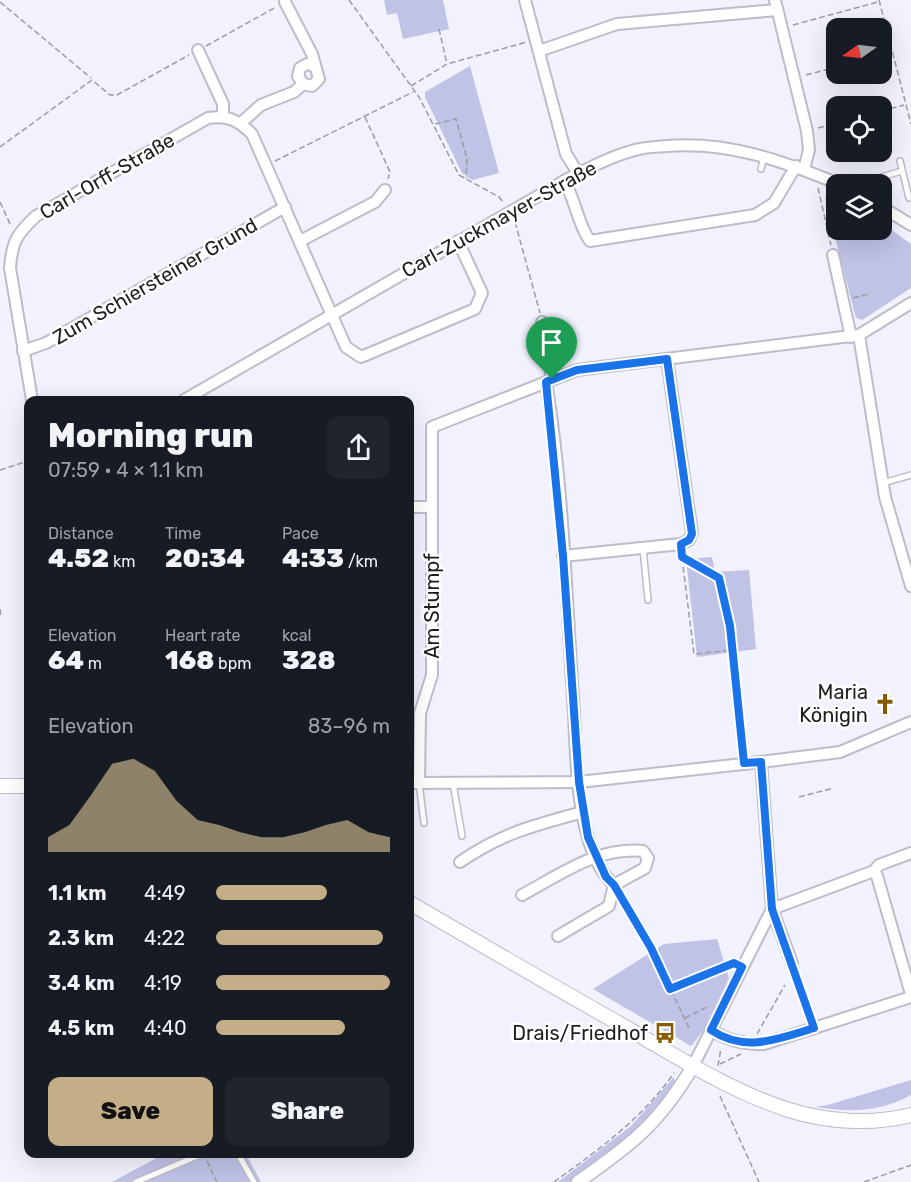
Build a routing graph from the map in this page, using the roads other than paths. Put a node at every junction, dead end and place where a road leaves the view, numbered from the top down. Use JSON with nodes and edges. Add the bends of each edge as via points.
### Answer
{"nodes":[{"id":1,"x":525,"y":0,"type":"edge"},
{"id":2,"x":285,"y":2,"type":"road end"},
{"id":3,"x":776,"y":5,"type":"edge"},
{"id":4,"x":537,"y":46,"type":"junction"},
{"id":5,"x":198,"y":50,"type":"road end"},
{"id":6,"x":223,"y":116,"type":"junction"},
{"id":7,"x":241,"y":123,"type":"junction"},
{"id":8,"x":764,"y":156,"type":"junction"},
{"id":9,"x":900,"y":161,"type":"dead end"},
{"id":10,"x":800,"y":168,"type":"junction"},
{"id":11,"x":760,"y":169,"type":"dead end"},
{"id":12,"x":902,"y":171,"type":"junction"},
{"id":13,"x":578,"y":173,"type":"junction"},
{"id":14,"x":892,"y":174,"type":"edge"},
{"id":15,"x":826,"y":179,"type":"edge"},
{"id":16,"x":564,"y":181,"type":"junction"},
{"id":17,"x":385,"y":190,"type":"road end"},
{"id":18,"x":909,"y":198,"type":"dead end"},
{"id":19,"x":285,"y":207,"type":"junction"},
{"id":20,"x":892,"y":213,"type":"edge"},
{"id":21,"x":911,"y":225,"type":"edge"},
{"id":22,"x":300,"y":241,"type":"junction"},
{"id":23,"x":458,"y":241,"type":"junction"},
{"id":24,"x":833,"y":255,"type":"road end"},
{"id":25,"x":911,"y":303,"type":"edge"},
{"id":26,"x":332,"y":313,"type":"junction"},
{"id":27,"x":542,"y":322,"type":"road end"},
{"id":28,"x":855,"y":336,"type":"junction"},
{"id":29,"x":23,"y":351,"type":"junction"},
{"id":30,"x":667,"y":359,"type":"junction"},
{"id":31,"x":549,"y":381,"type":"junction"},
{"id":32,"x":31,"y":396,"type":"edge"},
{"id":33,"x":191,"y":396,"type":"edge"},
{"id":34,"x":911,"y":475,"type":"edge"},
{"id":35,"x":883,"y":483,"type":"junction"},
{"id":36,"x":414,"y":507,"type":"edge"},
{"id":37,"x":432,"y":507,"type":"junction"},
{"id":38,"x":643,"y":548,"type":"junction"},
{"id":39,"x":563,"y":556,"type":"junction"},
{"id":40,"x":911,"y":586,"type":"edge"},
{"id":41,"x":648,"y":600,"type":"dead end"},
{"id":42,"x":911,"y":722,"type":"edge"},
{"id":43,"x":761,"y":762,"type":"junction"},
{"id":44,"x":579,"y":782,"type":"junction"},
{"id":45,"x":414,"y":783,"type":"edge"},
{"id":46,"x":453,"y":783,"type":"junction"},
{"id":47,"x":0,"y":786,"type":"edge"},
{"id":48,"x":24,"y":786,"type":"edge"},
{"id":49,"x":583,"y":812,"type":"junction"},
{"id":50,"x":424,"y":823,"type":"dead end"},
{"id":51,"x":462,"y":836,"type":"dead end"},
{"id":52,"x":911,"y":853,"type":"edge"},
{"id":53,"x":594,"y":855,"type":"junction"},
{"id":54,"x":460,"y":862,"type":"dead end"},
{"id":55,"x":873,"y":871,"type":"junction"},
{"id":56,"x":614,"y":885,"type":"junction"},
{"id":57,"x":522,"y":895,"type":"dead end"},
{"id":58,"x":414,"y":905,"type":"edge"},
{"id":59,"x":772,"y":909,"type":"junction"},
{"id":60,"x":558,"y":936,"type":"dead end"},
{"id":61,"x":792,"y":963,"type":"road end"},
{"id":62,"x":911,"y":996,"type":"edge"},
{"id":63,"x":711,"y":1030,"type":"junction"},
{"id":64,"x":693,"y":1066,"type":"junction"},
{"id":65,"x":911,"y":1115,"type":"edge"},
{"id":66,"x":193,"y":1158,"type":"edge"},
{"id":67,"x":240,"y":1158,"type":"edge"},
{"id":68,"x":136,"y":1182,"type":"edge"},
{"id":69,"x":254,"y":1182,"type":"edge"},
{"id":70,"x":578,"y":1182,"type":"edge"}],
"edges":[{"from":1,"to":4,"type":"street"},
{"from":2,"to":7,"type":"street","via":[[312,54],[319,79],[312,86],[303,84],[294,92],[261,105]]},
{"from":3,"to":4,"type":"street","via":[[617,24]]},
{"from":3,"to":10,"type":"street","via":[[807,131],[809,150]]},
{"from":4,"to":13,"type":"street","via":[[566,154]]},
{"from":5,"to":6,"type":"street","via":[[223,105]]},
{"from":6,"to":7,"type":"street"},
{"from":6,"to":29,"type":"street","name":"Carl-Orff-Straße","via":[[208,118],[36,216],[18,233],[11,248],[10,268]]},
{"from":7,"to":19,"type":"street","via":[[252,134]]},
{"from":8,"to":10,"type":"street","name":"Carl-Zuckmayer-Straße"},
{"from":8,"to":11,"type":"lane"},
{"from":8,"to":13,"type":"street","name":"Carl-Zuckmayer-Straße","via":[[696,144],[638,149]]},
{"from":9,"to":12,"type":"lane"},
{"from":10,"to":15,"type":"street","name":"Carl-Zuckmayer-Straße"},
{"from":10,"to":16,"type":"street","via":[[774,203],[755,215],[590,242],[581,229]]},
{"from":12,"to":14,"type":"lane"},
{"from":12,"to":18,"type":"lane"},
{"from":13,"to":16,"type":"street","name":"Carl-Zuckmayer-Straße"},
{"from":16,"to":23,"type":"street","name":"Carl-Zuckmayer-Straße"},
{"from":17,"to":22,"type":"street","via":[[375,202]]},
{"from":19,"to":22,"type":"street"},
{"from":19,"to":29,"type":"street","name":"Zum Schiersteiner Grund","via":[[46,343]]},
{"from":20,"to":21,"type":"street"},
{"from":22,"to":26,"type":"street"},
{"from":23,"to":26,"type":"street","name":"Carl-Zuckmayer-Straße"},
{"from":23,"to":26,"type":"street","via":[[482,293],[475,309],[362,357],[346,347]]},
{"from":24,"to":28,"type":"street"},
{"from":25,"to":28,"type":"street"},
{"from":26,"to":33,"type":"street","name":"Carl-Zuckmayer-Straße"},
{"from":27,"to":31,"type":"street"},
{"from":28,"to":30,"type":"street"},
{"from":28,"to":35,"type":"street"},
{"from":29,"to":32,"type":"street"},
{"from":30,"to":31,"type":"street","via":[[577,370]]},
{"from":30,"to":38,"type":"street","via":[[692,534],[681,544]]},
{"from":31,"to":37,"type":"street","name":"Am Stumpf","via":[[432,427]]},
{"from":31,"to":39,"type":"street"},
{"from":34,"to":35,"type":"lane"},
{"from":35,"to":40,"type":"street"},
{"from":36,"to":37,"type":"street"},
{"from":37,"to":45,"type":"street","name":"Am Stumpf","via":[[432,675],[420,713]]},
{"from":38,"to":39,"type":"street"},
{"from":38,"to":41,"type":"lane"},
{"from":39,"to":44,"type":"street"},
{"from":42,"to":43,"type":"street","via":[[840,752]]},
{"from":43,"to":44,"type":"street"},
{"from":43,"to":59,"type":"street"},
{"from":44,"to":46,"type":"street"},
{"from":44,"to":49,"type":"street"},
{"from":45,"to":46,"type":"street"},
{"from":45,"to":50,"type":"lane"},
{"from":46,"to":51,"type":"lane"},
{"from":47,"to":48,"type":"main road"},
{"from":49,"to":53,"type":"street"},
{"from":49,"to":54,"type":"street","via":[[515,831]]},
{"from":52,"to":55,"type":"street"},
{"from":53,"to":56,"type":"street"},
{"from":53,"to":56,"type":"street","via":[[634,850],[643,851],[648,858],[645,868]]},
{"from":53,"to":57,"type":"street"},
{"from":55,"to":59,"type":"street"},
{"from":55,"to":62,"type":"street"},
{"from":56,"to":60,"type":"street","via":[[609,906]]},
{"from":58,"to":64,"type":"main road"},
{"from":59,"to":61,"type":"street"},
{"from":59,"to":63,"type":"street"},
{"from":62,"to":63,"type":"street","via":[[764,1044],[720,1036]]},
{"from":63,"to":64,"type":"street"},
{"from":64,"to":65,"type":"main road","via":[[761,1100],[803,1114],[860,1121]]},
{"from":64,"to":70,"type":"street","via":[[652,1125]]},
{"from":66,"to":68,"type":"lane"},
{"from":67,"to":69,"type":"lane"}]}
